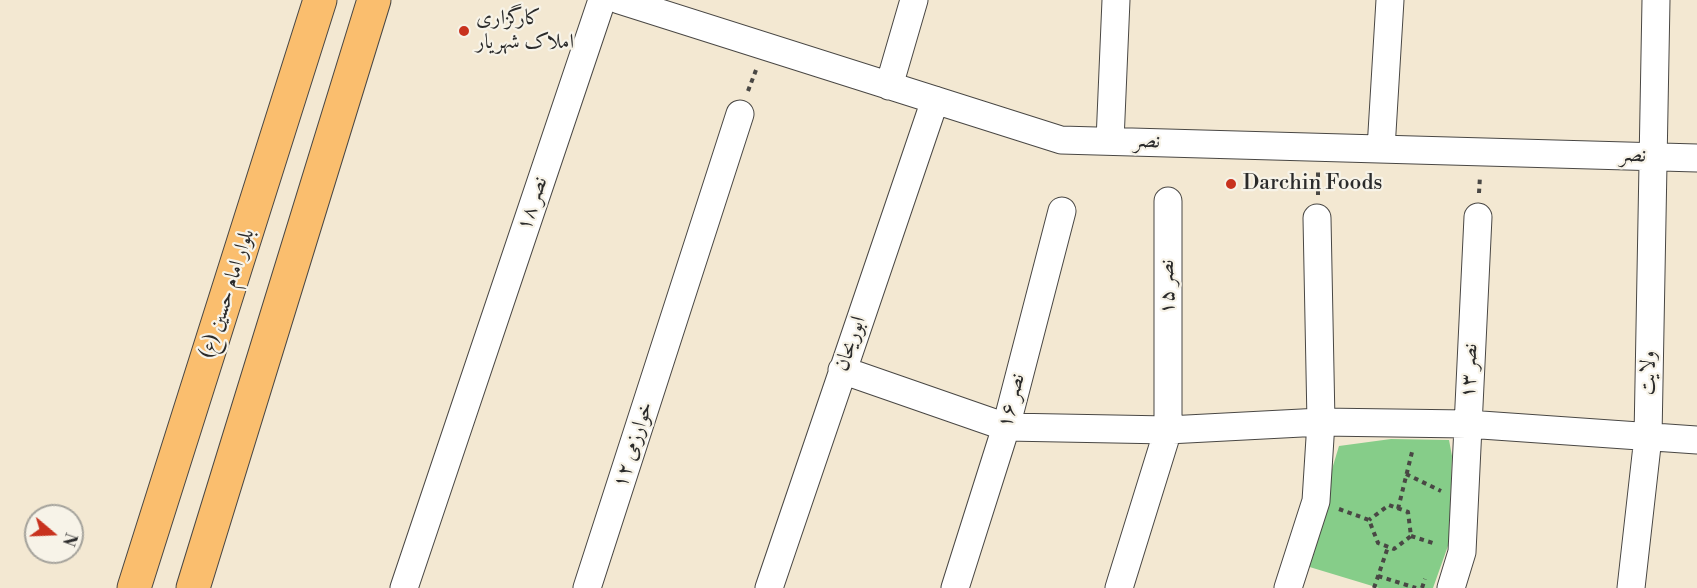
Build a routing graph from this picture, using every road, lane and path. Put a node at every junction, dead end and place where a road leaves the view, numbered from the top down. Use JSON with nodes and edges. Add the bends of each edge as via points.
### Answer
{"nodes":[{"id":1,"x":320,"y":0,"type":"edge"},
{"id":2,"x":602,"y":0,"type":"edge"},
{"id":3,"x":619,"y":0,"type":"edge"},
{"id":4,"x":914,"y":0,"type":"edge"},
{"id":5,"x":1116,"y":0,"type":"edge"},
{"id":6,"x":1390,"y":0,"type":"edge"},
{"id":7,"x":1656,"y":0,"type":"edge"},
{"id":8,"x":375,"y":4,"type":"edge"},
{"id":9,"x":646,"y":4,"type":"edge"},
{"id":10,"x":764,"y":46,"type":"junction"},
{"id":11,"x":889,"y":86,"type":"junction"},
{"id":12,"x":935,"y":100,"type":"junction"},
{"id":13,"x":740,"y":114,"type":"joint"},
{"id":14,"x":277,"y":137,"type":"junction"},
{"id":15,"x":1110,"y":141,"type":"junction"},
{"id":16,"x":1318,"y":147,"type":"junction"},
{"id":17,"x":1381,"y":149,"type":"junction"},
{"id":18,"x":1481,"y":152,"type":"junction"},
{"id":19,"x":327,"y":153,"type":"junction"},
{"id":20,"x":1653,"y":157,"type":"junction"},
{"id":21,"x":1697,"y":158,"type":"edge"},
{"id":22,"x":1168,"y":201,"type":"dead end"},
{"id":23,"x":1062,"y":211,"type":"dead end"},
{"id":24,"x":1478,"y":217,"type":"joint"},
{"id":25,"x":1317,"y":218,"type":"joint"},
{"id":26,"x":842,"y":370,"type":"junction"},
{"id":27,"x":1321,"y":422,"type":"junction"},
{"id":28,"x":1418,"y":424,"type":"junction"},
{"id":29,"x":1467,"y":424,"type":"junction"},
{"id":30,"x":1006,"y":427,"type":"junction"},
{"id":31,"x":1168,"y":430,"type":"junction"},
{"id":32,"x":1648,"y":437,"type":"junction"},
{"id":33,"x":1697,"y":440,"type":"edge"},
{"id":34,"x":1407,"y":474,"type":"junction"},
{"id":35,"x":1464,"y":501,"type":"junction"},
{"id":36,"x":1398,"y":509,"type":"junction"},
{"id":37,"x":1388,"y":547,"type":"junction"},
{"id":38,"x":1378,"y":576,"type":"junction"},
{"id":39,"x":134,"y":588,"type":"edge"},
{"id":40,"x":193,"y":588,"type":"edge"},
{"id":41,"x":404,"y":588,"type":"edge"},
{"id":42,"x":587,"y":588,"type":"edge"},
{"id":43,"x":769,"y":588,"type":"edge"},
{"id":44,"x":955,"y":588,"type":"edge"},
{"id":45,"x":1119,"y":588,"type":"edge"},
{"id":46,"x":1288,"y":588,"type":"edge"},
{"id":47,"x":1374,"y":588,"type":"edge"},
{"id":48,"x":1416,"y":588,"type":"edge"},
{"id":49,"x":1451,"y":588,"type":"edge"},
{"id":50,"x":1631,"y":588,"type":"edge"}],
"edges":[{"from":1,"to":14,"type":"main road","name":"بلوار امام حسین (ع)"},
{"from":2,"to":41,"type":"street","name":"نصر ۱۸"},
{"from":3,"to":9,"type":"street","name":"نصر"},
{"from":4,"to":11,"type":"street"},
{"from":5,"to":15,"type":"street"},
{"from":6,"to":17,"type":"street"},
{"from":7,"to":20,"type":"street","name":"ولایت"},
{"from":8,"to":19,"type":"main road"},
{"from":9,"to":10,"type":"street","name":"نصر"},
{"from":10,"to":11,"type":"street","name":"نصر"},
{"from":10,"to":13,"type":"path"},
{"from":11,"to":12,"type":"street","name":"نصر"},
{"from":12,"to":15,"type":"street","name":"نصر","via":[[1061,140]]},
{"from":12,"to":26,"type":"street","name":"ابوریحان"},
{"from":13,"to":42,"type":"street","name":"خوارزمی ۱۲"},
{"from":14,"to":19,"type":"main road"},
{"from":14,"to":39,"type":"main road","name":"بلوار امام حسین (ع)"},
{"from":15,"to":16,"type":"street","name":"نصر"},
{"from":16,"to":17,"type":"street","name":"نصر"},
{"from":16,"to":25,"type":"path"},
{"from":17,"to":18,"type":"street","name":"نصر"},
{"from":18,"to":20,"type":"street","name":"نصر"},
{"from":18,"to":24,"type":"path"},
{"from":19,"to":40,"type":"main road"},
{"from":20,"to":21,"type":"street","name":"نصر"},
{"from":20,"to":32,"type":"street","name":"ولایت"},
{"from":22,"to":31,"type":"street","name":"نصر ۱۵"},
{"from":23,"to":30,"type":"street","name":"نصر ۱۶"},
{"from":24,"to":29,"type":"street","name":"نصر ۱۳"},
{"from":25,"to":27,"type":"street"},
{"from":26,"to":30,"type":"street"},
{"from":26,"to":43,"type":"street","name":"ابوریحان"},
{"from":27,"to":28,"type":"street"},
{"from":27,"to":31,"type":"street"},
{"from":27,"to":46,"type":"street","via":[[1316,501]]},
{"from":28,"to":29,"type":"street"},
{"from":28,"to":34,"type":"path"},
{"from":29,"to":32,"type":"street"},
{"from":29,"to":35,"type":"street","name":"نصر ۱۳"},
{"from":30,"to":31,"type":"street"},
{"from":30,"to":44,"type":"street","name":"نصر ۱۶"},
{"from":31,"to":45,"type":"street","name":"نصر ۱۵"},
{"from":32,"to":33,"type":"street"},
{"from":32,"to":50,"type":"street","name":"ولایت"},
{"from":34,"to":35,"type":"path"},
{"from":34,"to":36,"type":"path"},
{"from":35,"to":49,"type":"street","name":"نصر ۱۳","via":[[1462,552]]},
{"from":36,"to":37,"type":"path","via":[[1408,512],[1411,536],[1394,549]]},
{"from":36,"to":37,"type":"path","via":[[1389,505],[1369,520],[1378,543]]},
{"from":37,"to":38,"type":"path"},
{"from":38,"to":47,"type":"path"},
{"from":38,"to":48,"type":"path"}]}
